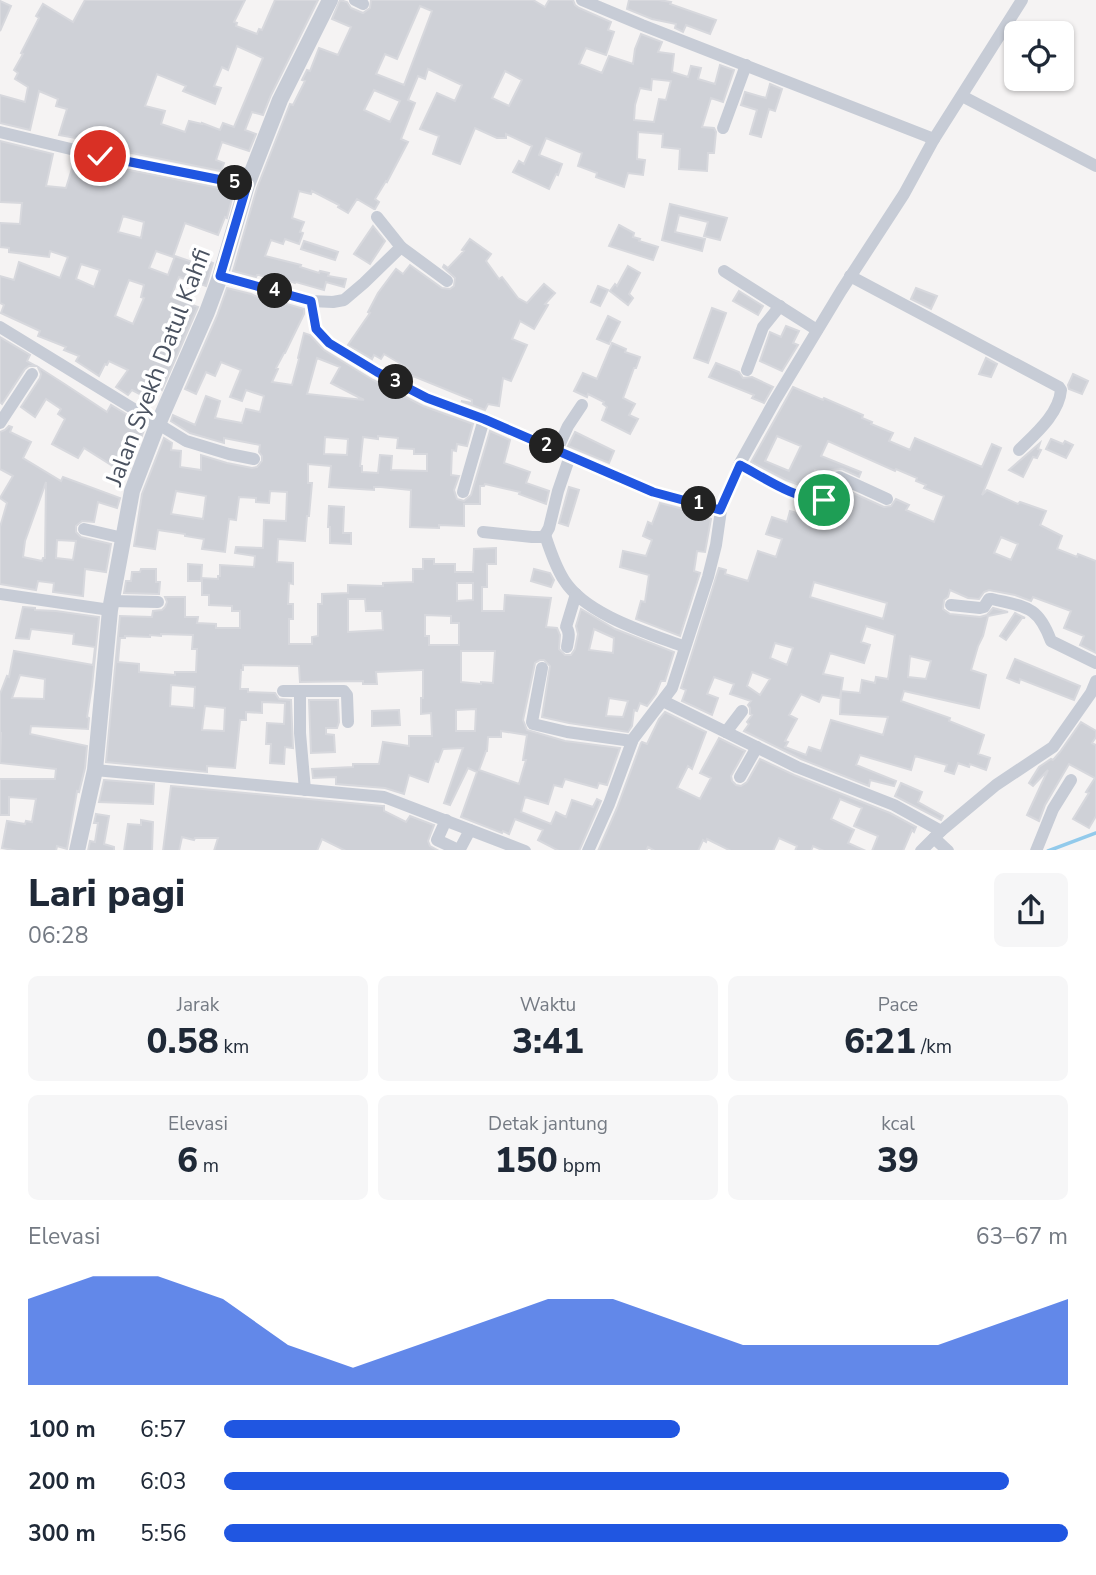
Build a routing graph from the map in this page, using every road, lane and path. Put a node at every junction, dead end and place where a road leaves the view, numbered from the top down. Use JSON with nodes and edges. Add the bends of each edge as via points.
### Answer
{"nodes":[{"id":1,"x":330,"y":0,"type":"edge"},
{"id":2,"x":582,"y":0,"type":"edge"},
{"id":3,"x":1022,"y":0,"type":"edge"},
{"id":4,"x":746,"y":65,"type":"junction"},
{"id":5,"x":962,"y":96,"type":"junction"},
{"id":6,"x":723,"y":128,"type":"dead end"},
{"id":7,"x":0,"y":132,"type":"edge"},
{"id":8,"x":934,"y":139,"type":"junction"},
{"id":9,"x":1096,"y":166,"type":"edge"},
{"id":10,"x":247,"y":185,"type":"junction"},
{"id":11,"x":377,"y":217,"type":"dead end"},
{"id":12,"x":401,"y":247,"type":"junction"},
{"id":13,"x":724,"y":271,"type":"dead end"},
{"id":14,"x":220,"y":276,"type":"junction"},
{"id":15,"x":850,"y":276,"type":"junction"},
{"id":16,"x":447,"y":281,"type":"dead end"},
{"id":17,"x":311,"y":301,"type":"junction"},
{"id":18,"x":780,"y":306,"type":"junction"},
{"id":19,"x":0,"y":327,"type":"edge"},
{"id":20,"x":817,"y":330,"type":"junction"},
{"id":21,"x":747,"y":370,"type":"dead end"},
{"id":22,"x":32,"y":374,"type":"dead end"},
{"id":23,"x":582,"y":405,"type":"dead end"},
{"id":24,"x":484,"y":419,"type":"junction"},
{"id":25,"x":0,"y":423,"type":"edge"},
{"id":26,"x":158,"y":423,"type":"junction"},
{"id":27,"x":557,"y":450,"type":"junction"},
{"id":28,"x":1019,"y":450,"type":"dead end"},
{"id":29,"x":570,"y":456,"type":"junction"},
{"id":30,"x":254,"y":459,"type":"dead end"},
{"id":31,"x":740,"y":465,"type":"junction"},
{"id":32,"x":463,"y":492,"type":"dead end"},
{"id":33,"x":887,"y":499,"type":"dead end"},
{"id":34,"x":720,"y":510,"type":"junction"},
{"id":35,"x":84,"y":529,"type":"dead end"},
{"id":36,"x":483,"y":532,"type":"dead end"},
{"id":37,"x":545,"y":535,"type":"junction"},
{"id":38,"x":123,"y":538,"type":"junction"},
{"id":39,"x":0,"y":594,"type":"edge"},
{"id":40,"x":576,"y":594,"type":"junction"},
{"id":41,"x":158,"y":602,"type":"dead end"},
{"id":42,"x":111,"y":605,"type":"junction"},
{"id":43,"x":951,"y":605,"type":"dead end"},
{"id":44,"x":685,"y":646,"type":"junction"},
{"id":45,"x":567,"y":647,"type":"dead end"},
{"id":46,"x":1096,"y":663,"type":"edge"},
{"id":47,"x":542,"y":668,"type":"dead end"},
{"id":48,"x":1094,"y":690,"type":"edge"},
{"id":49,"x":283,"y":691,"type":"dead end"},
{"id":50,"x":300,"y":691,"type":"junction"},
{"id":51,"x":663,"y":701,"type":"junction"},
{"id":52,"x":742,"y":710,"type":"dead end"},
{"id":53,"x":348,"y":722,"type":"dead end"},
{"id":54,"x":726,"y":732,"type":"junction"},
{"id":55,"x":632,"y":741,"type":"junction"},
{"id":56,"x":757,"y":747,"type":"junction"},
{"id":57,"x":95,"y":770,"type":"junction"},
{"id":58,"x":740,"y":777,"type":"dead end"},
{"id":59,"x":1071,"y":780,"type":"dead end"},
{"id":60,"x":305,"y":790,"type":"junction"},
{"id":61,"x":446,"y":820,"type":"junction"},
{"id":62,"x":470,"y":830,"type":"junction"},
{"id":63,"x":937,"y":834,"type":"junction"},
{"id":64,"x":76,"y":850,"type":"edge"},
{"id":65,"x":525,"y":850,"type":"edge"},
{"id":66,"x":588,"y":850,"type":"edge"},
{"id":67,"x":920,"y":850,"type":"edge"},
{"id":68,"x":947,"y":850,"type":"edge"},
{"id":69,"x":1036,"y":850,"type":"edge"}],
"edges":[{"from":1,"to":10,"type":"street","name":"Jalan Syekh Datul Kahfi","via":[[280,100]]},
{"from":2,"to":4,"type":"street"},
{"from":3,"to":5,"type":"street"},
{"from":4,"to":6,"type":"street"},
{"from":4,"to":8,"type":"street"},
{"from":5,"to":8,"type":"street"},
{"from":5,"to":9,"type":"street"},
{"from":7,"to":10,"type":"street"},
{"from":8,"to":15,"type":"street"},
{"from":10,"to":14,"type":"street","name":"Jalan Syekh Datul Kahfi"},
{"from":11,"to":12,"type":"street"},
{"from":12,"to":16,"type":"street"},
{"from":12,"to":17,"type":"street","via":[[344,300]]},
{"from":13,"to":18,"type":"street"},
{"from":14,"to":17,"type":"street"},
{"from":14,"to":26,"type":"street","name":"Jalan Syekh Datul Kahfi"},
{"from":15,"to":20,"type":"street"},
{"from":15,"to":28,"type":"street","via":[[1062,390],[1045,424]]},
{"from":17,"to":24,"type":"street","via":[[316,329],[329,343],[427,398]]},
{"from":18,"to":20,"type":"street"},
{"from":18,"to":21,"type":"street","via":[[763,327]]},
{"from":19,"to":26,"type":"street"},
{"from":20,"to":31,"type":"street"},
{"from":22,"to":25,"type":"street"},
{"from":23,"to":27,"type":"street"},
{"from":24,"to":27,"type":"street"},
{"from":24,"to":32,"type":"street"},
{"from":26,"to":30,"type":"street","via":[[186,441]]},
{"from":26,"to":38,"type":"street","name":"Jalan Syekh Datul Kahfi","via":[[132,491]]},
{"from":27,"to":29,"type":"street"},
{"from":29,"to":34,"type":"street","via":[[653,492]]},
{"from":29,"to":37,"type":"street"},
{"from":31,"to":33,"type":"street","via":[[810,498],[826,498],[839,477]]},
{"from":31,"to":34,"type":"street"},
{"from":34,"to":44,"type":"street","via":[[708,578]]},
{"from":35,"to":38,"type":"street"},
{"from":36,"to":37,"type":"street"},
{"from":37,"to":40,"type":"street","via":[[564,580]]},
{"from":38,"to":42,"type":"street","name":"Jalan Syekh Datul Kahfi"},
{"from":39,"to":42,"type":"street"},
{"from":40,"to":44,"type":"street","via":[[626,626]]},
{"from":40,"to":45,"type":"street","via":[[566,627]]},
{"from":41,"to":42,"type":"street"},
{"from":42,"to":57,"type":"street","name":"Jalan Syekh Datul Kahfi"},
{"from":43,"to":46,"type":"street","via":[[980,608],[992,599],[1030,609],[1045,624],[1051,640]]},
{"from":44,"to":51,"type":"street","via":[[672,688]]},
{"from":47,"to":55,"type":"street","via":[[533,724]]},
{"from":48,"to":63,"type":"street","via":[[1053,747],[996,785]]},
{"from":49,"to":50,"type":"street"},
{"from":50,"to":53,"type":"street","via":[[346,692]]},
{"from":50,"to":60,"type":"street"},
{"from":51,"to":54,"type":"street"},
{"from":51,"to":55,"type":"street"},
{"from":52,"to":54,"type":"street"},
{"from":54,"to":56,"type":"street"},
{"from":55,"to":66,"type":"street"},
{"from":56,"to":58,"type":"street"},
{"from":56,"to":63,"type":"street","via":[[894,805]]},
{"from":57,"to":60,"type":"street"},
{"from":57,"to":64,"type":"street","name":"Jalan Syekh Datul Kahfi"},
{"from":59,"to":69,"type":"street"},
{"from":60,"to":61,"type":"street","via":[[384,797]]},
{"from":61,"to":62,"type":"street"},
{"from":61,"to":62,"type":"street","via":[[437,840],[456,849]]},
{"from":62,"to":65,"type":"street"},
{"from":63,"to":67,"type":"street"},
{"from":63,"to":68,"type":"street"}]}
